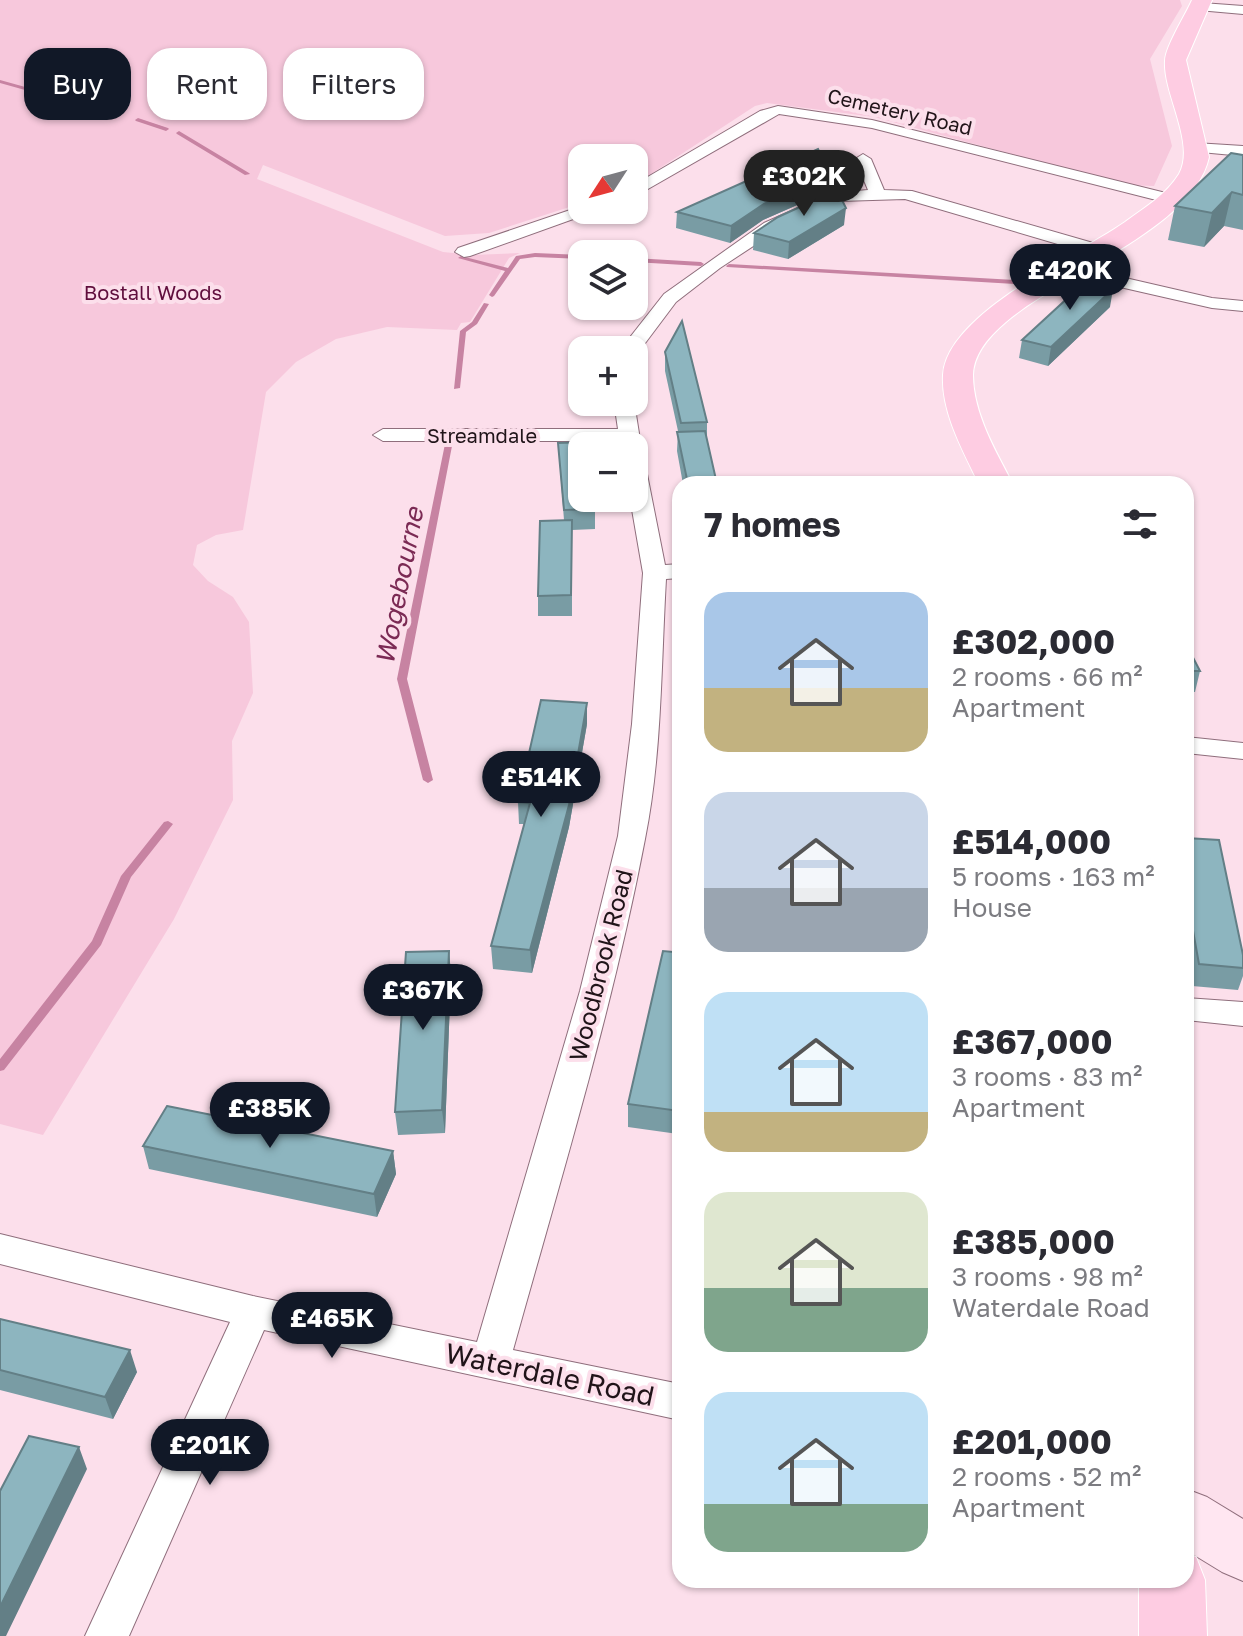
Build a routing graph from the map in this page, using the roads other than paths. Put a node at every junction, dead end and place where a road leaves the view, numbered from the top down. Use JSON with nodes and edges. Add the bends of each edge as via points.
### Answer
{"nodes":[{"id":1,"x":1202,"y":3,"type":"edge"},
{"id":2,"x":1243,"y":10,"type":"edge"},
{"id":3,"x":1195,"y":148,"type":"junction"},
{"id":4,"x":1243,"y":151,"type":"edge"},
{"id":5,"x":863,"y":159,"type":"dead end"},
{"id":6,"x":648,"y":184,"type":"edge"},
{"id":7,"x":877,"y":193,"type":"junction"},
{"id":8,"x":1172,"y":199,"type":"junction"},
{"id":9,"x":568,"y":216,"type":"edge"},
{"id":10,"x":1101,"y":251,"type":"junction"},
{"id":11,"x":464,"y":252,"type":"dead end"},
{"id":12,"x":1069,"y":270,"type":"junction"},
{"id":13,"x":1243,"y":306,"type":"edge"},
{"id":14,"x":641,"y":336,"type":"edge"},
{"id":15,"x":383,"y":435,"type":"dead end"},
{"id":16,"x":568,"y":439,"type":"edge"},
{"id":17,"x":992,"y":476,"type":"edge"},
{"id":18,"x":648,"y":510,"type":"edge"},
{"id":19,"x":667,"y":572,"type":"edge"},
{"id":20,"x":1194,"y":746,"type":"edge"},
{"id":21,"x":1243,"y":751,"type":"edge"},
{"id":22,"x":1194,"y":1010,"type":"edge"},
{"id":23,"x":1243,"y":1014,"type":"edge"},
{"id":24,"x":0,"y":1249,"type":"edge"},
{"id":25,"x":253,"y":1312,"type":"junction"},
{"id":26,"x":491,"y":1361,"type":"junction"},
{"id":27,"x":672,"y":1400,"type":"edge"},
{"id":28,"x":1194,"y":1522,"type":"edge"},
{"id":29,"x":1243,"y":1552,"type":"edge"},
{"id":30,"x":1172,"y":1588,"type":"edge"},
{"id":31,"x":107,"y":1636,"type":"edge"},
{"id":32,"x":1173,"y":1636,"type":"edge"}],
"edges":[{"from":1,"to":2,"type":"street"},
{"from":1,"to":3,"type":"main road","via":[[1175,60]]},
{"from":3,"to":4,"type":"street"},
{"from":3,"to":8,"type":"main road","via":[[1196,164]]},
{"from":5,"to":7,"type":"street"},
{"from":6,"to":8,"type":"street","name":"Cemetery Road","via":[[778,110],[872,124]]},
{"from":7,"to":10,"type":"street","via":[[906,194]]},
{"from":7,"to":14,"type":"street","via":[[838,196],[770,227],[670,298]]},
{"from":8,"to":10,"type":"main road"},
{"from":9,"to":11,"type":"street"},
{"from":10,"to":12,"type":"main road"},
{"from":12,"to":13,"type":"street"},
{"from":12,"to":17,"type":"main road","via":[[993,321],[960,363],[959,392]]},
{"from":15,"to":16,"type":"street","name":"Streamdale"},
{"from":18,"to":19,"type":"street","name":"Woodbrook Road"},
{"from":19,"to":26,"type":"street","name":"Woodbrook Road","via":[[632,836],[592,1005]]},
{"from":20,"to":21,"type":"street"},
{"from":22,"to":23,"type":"street"},
{"from":24,"to":25,"type":"street","name":"Waterdale Road"},
{"from":25,"to":26,"type":"street","name":"Waterdale Road"},
{"from":25,"to":31,"type":"street"},
{"from":26,"to":27,"type":"street","name":"Waterdale Road"},
{"from":28,"to":29,"type":"street"},
{"from":30,"to":32,"type":"main road"}]}
